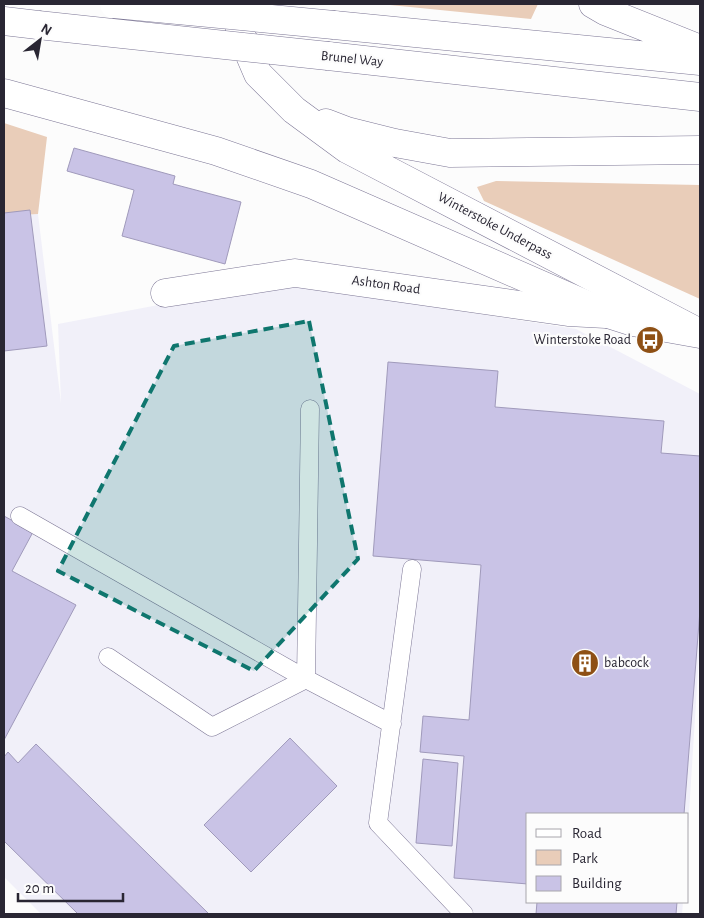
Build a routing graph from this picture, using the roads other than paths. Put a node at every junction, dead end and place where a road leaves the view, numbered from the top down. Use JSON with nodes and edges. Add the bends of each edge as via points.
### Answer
{"nodes":[{"id":1,"x":114,"y":4,"type":"edge"},
{"id":2,"x":236,"y":4,"type":"edge"},
{"id":3,"x":593,"y":4,"type":"edge"},
{"id":4,"x":4,"y":21,"type":"edge"},
{"id":5,"x":700,"y":49,"type":"edge"},
{"id":6,"x":700,"y":61,"type":"edge"},
{"id":7,"x":4,"y":93,"type":"edge"},
{"id":8,"x":700,"y":97,"type":"edge"},
{"id":9,"x":294,"y":110,"type":"junction"},
{"id":10,"x":700,"y":150,"type":"edge"},
{"id":11,"x":164,"y":293,"type":"dead end"},
{"id":12,"x":608,"y":314,"type":"junction"},
{"id":13,"x":700,"y":334,"type":"edge"},
{"id":14,"x":310,"y":409,"type":"dead end"},
{"id":15,"x":20,"y":516,"type":"dead end"},
{"id":16,"x":412,"y":569,"type":"dead end"},
{"id":17,"x":108,"y":657,"type":"dead end"},
{"id":18,"x":306,"y":679,"type":"junction"},
{"id":19,"x":392,"y":724,"type":"junction"},
{"id":20,"x":464,"y":914,"type":"edge"}],
"edges":[{"from":1,"to":6,"type":"main road","bridge":true},
{"from":2,"to":9,"type":"main road","name":"Winterstoke Underpass","via":[[240,32],[258,74]]},
{"from":3,"to":5,"type":"main road"},
{"from":4,"to":8,"type":"main road","name":"Brunel Way","bridge":true},
{"from":7,"to":12,"type":"main road","via":[[216,151],[311,184]]},
{"from":9,"to":10,"type":"main road","name":"Winterstoke Underpass","via":[[348,131],[450,153]]},
{"from":9,"to":13,"type":"main road","name":"Winterstoke Underpass","via":[[347,149]]},
{"from":11,"to":12,"type":"main road","name":"Ashton Road","via":[[295,273],[568,312]]},
{"from":12,"to":13,"type":"main road"},
{"from":14,"to":18,"type":"lane"},
{"from":15,"to":18,"type":"lane"},
{"from":16,"to":19,"type":"lane"},
{"from":17,"to":18,"type":"lane","via":[[212,727]]},
{"from":18,"to":19,"type":"lane"},
{"from":19,"to":20,"type":"lane","via":[[378,823]]}]}
